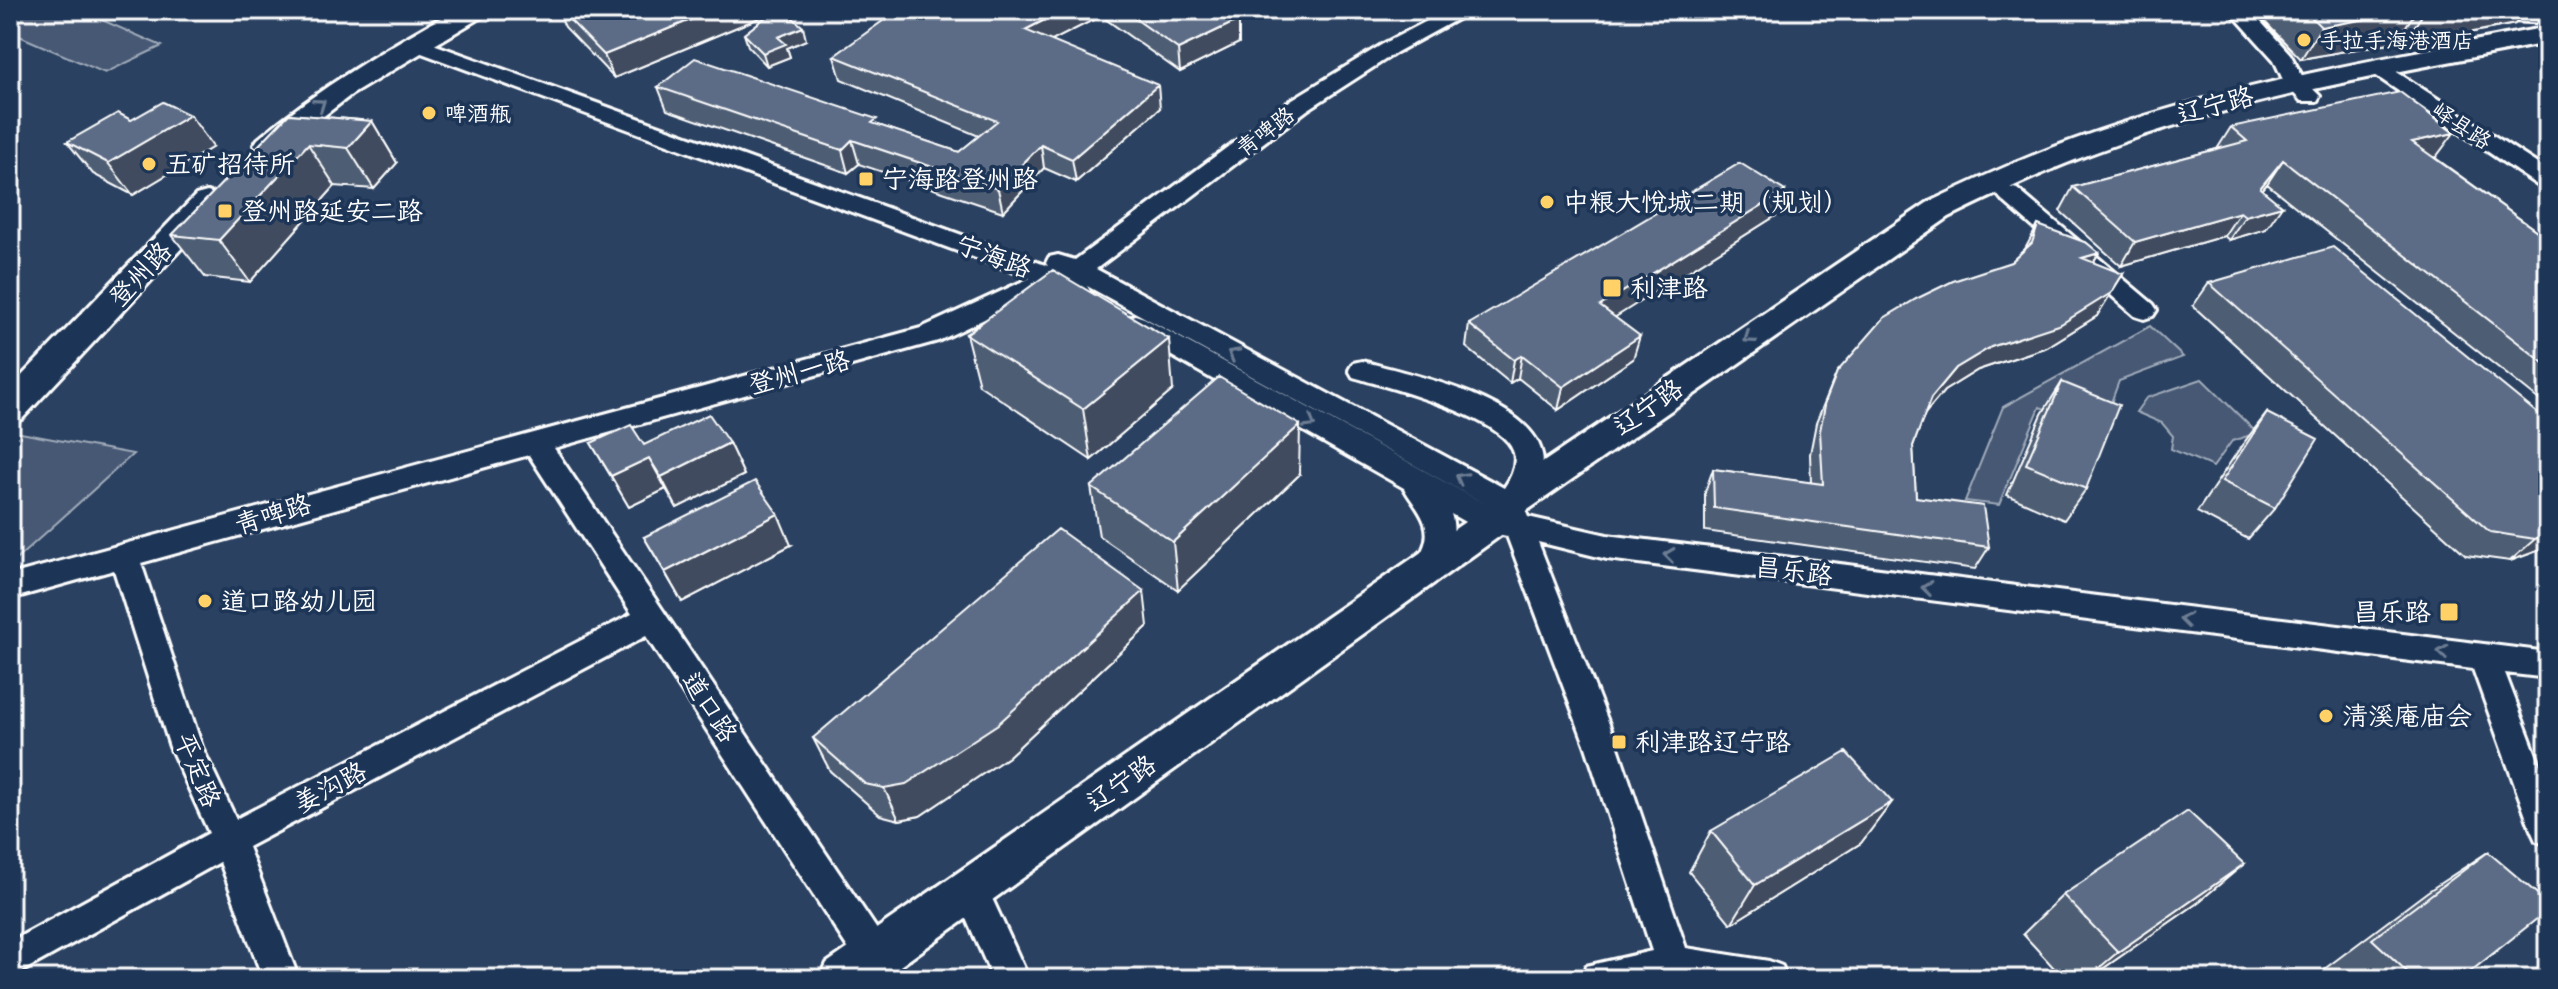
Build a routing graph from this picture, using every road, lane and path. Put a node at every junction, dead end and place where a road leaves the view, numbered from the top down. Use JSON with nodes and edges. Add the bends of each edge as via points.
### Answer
{"nodes":[{"id":1,"x":474,"y":10,"type":"edge"},
{"id":2,"x":1464,"y":10,"type":"edge"},
{"id":3,"x":2239,"y":10,"type":"edge"},
{"id":4,"x":2418,"y":10,"type":"edge"},
{"id":5,"x":2543,"y":28,"type":"edge"},
{"id":6,"x":423,"y":39,"type":"junction"},
{"id":7,"x":2385,"y":73,"type":"junction"},
{"id":8,"x":2302,"y":90,"type":"junction"},
{"id":9,"x":2548,"y":182,"type":"edge"},
{"id":10,"x":2009,"y":194,"type":"junction"},
{"id":11,"x":1066,"y":274,"type":"junction"},
{"id":12,"x":2144,"y":310,"type":"dead end"},
{"id":13,"x":1362,"y":370,"type":"dead end"},
{"id":14,"x":46,"y":374,"type":"junction"},
{"id":15,"x":10,"y":400,"type":"edge"},
{"id":16,"x":10,"y":410,"type":"edge"},
{"id":17,"x":536,"y":443,"type":"junction"},
{"id":18,"x":1412,"y":481,"type":"junction"},
{"id":19,"x":1506,"y":518,"type":"junction"},
{"id":20,"x":125,"y":558,"type":"junction"},
{"id":21,"x":1421,"y":572,"type":"junction"},
{"id":22,"x":10,"y":587,"type":"edge"},
{"id":23,"x":652,"y":618,"type":"junction"},
{"id":24,"x":2484,"y":657,"type":"junction"},
{"id":25,"x":2548,"y":665,"type":"edge"},
{"id":26,"x":2548,"y":830,"type":"edge"},
{"id":27,"x":229,"y":840,"type":"junction"},
{"id":28,"x":978,"y":906,"type":"junction"},
{"id":29,"x":10,"y":961,"type":"edge"},
{"id":30,"x":869,"y":971,"type":"edge"},
{"id":31,"x":1674,"y":971,"type":"edge"},
{"id":32,"x":281,"y":979,"type":"edge"},
{"id":33,"x":1011,"y":979,"type":"edge"},
{"id":34,"x":1599,"y":979,"type":"edge"},
{"id":35,"x":1769,"y":979,"type":"edge"}],
"edges":[{"from":1,"to":6,"type":"main road","name":"登州路"},
{"from":2,"to":11,"type":"street","name":"青啤路","via":[[1299,105]]},
{"from":3,"to":8,"type":"street","via":[[2283,58]]},
{"from":4,"to":5,"type":"street"},
{"from":5,"to":7,"type":"main road","name":"辽宁路"},
{"from":6,"to":11,"type":"street","name":"宁海路"},
{"from":14,"to":6,"type":"main road","name":"登州路","one_way":true,"via":[[234,176],[304,116]]},
{"from":7,"to":8,"type":"main road","name":"辽宁路"},
{"from":7,"to":9,"type":"street","name":"峄县路"},
{"from":8,"to":10,"type":"main road","name":"辽宁路"},
{"from":8,"to":19,"type":"main road","name":"辽宁路","one_way":true,"via":[[2172,115],[2013,173],[1938,210]]},
{"from":10,"to":12,"type":"street"},
{"from":10,"to":19,"type":"main road","name":"辽宁路","via":[[1914,248]]},
{"from":11,"to":17,"type":"street","name":"登州一路","via":[[929,335]]},
{"from":11,"to":18,"type":"street","name":"宁海路","one_way":true},
{"from":19,"to":11,"type":"street","name":"宁海路","one_way":true},
{"from":13,"to":19,"type":"street","via":[[1467,404],[1515,429],[1528,450],[1526,479]]},
{"from":14,"to":15,"type":"main road"},
{"from":14,"to":16,"type":"main road","name":"登州路"},
{"from":17,"to":20,"type":"street","name":"青啤路"},
{"from":17,"to":23,"type":"street","name":"道口路"},
{"from":18,"to":19,"type":"street","name":"宁海路"},
{"from":18,"to":21,"type":"street","via":[[1440,520],[1437,556]]},
{"from":19,"to":21,"type":"main road","name":"辽宁路"},
{"from":24,"to":19,"type":"street","name":"昌乐路","one_way":true,"via":[[1607,547]]},
{"from":19,"to":28,"type":"main road","name":"辽宁路"},
{"from":19,"to":31,"type":"street","via":[[1602,747]]},
{"from":20,"to":22,"type":"street","name":"青啤路"},
{"from":20,"to":27,"type":"street","name":"平定路","via":[[186,747]]},
{"from":21,"to":30,"type":"main road","name":"辽宁路"},
{"from":23,"to":27,"type":"street","name":"姜沟路"},
{"from":23,"to":30,"type":"street","name":"道口路"},
{"from":24,"to":25,"type":"street","name":"昌乐路"},
{"from":24,"to":26,"type":"street"},
{"from":27,"to":29,"type":"street","name":"姜沟路"},
{"from":27,"to":32,"type":"street","name":"平定路"},
{"from":28,"to":30,"type":"main road","name":"辽宁路"},
{"from":28,"to":33,"type":"street"},
{"from":31,"to":34,"type":"street"},
{"from":31,"to":35,"type":"street"}]}
